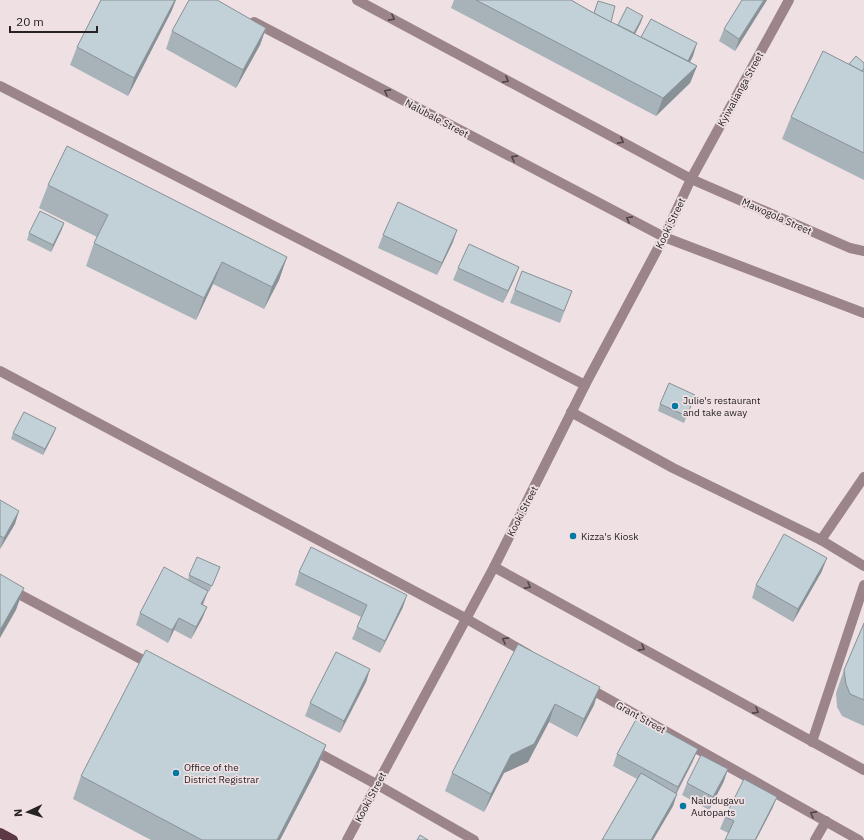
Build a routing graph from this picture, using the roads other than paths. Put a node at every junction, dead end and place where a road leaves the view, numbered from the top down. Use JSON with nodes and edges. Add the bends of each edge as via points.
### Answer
{"nodes":[{"id":1,"x":357,"y":0,"type":"edge"},
{"id":2,"x":789,"y":0,"type":"edge"},
{"id":3,"x":246,"y":18,"type":"edge"},
{"id":4,"x":0,"y":86,"type":"edge"},
{"id":5,"x":691,"y":179,"type":"junction"},
{"id":6,"x":664,"y":237,"type":"junction"},
{"id":7,"x":864,"y":251,"type":"edge"},
{"id":8,"x":864,"y":313,"type":"edge"},
{"id":9,"x":0,"y":371,"type":"edge"},
{"id":10,"x":585,"y":385,"type":"junction"},
{"id":11,"x":571,"y":412,"type":"junction"},
{"id":12,"x":864,"y":477,"type":"edge"},
{"id":13,"x":820,"y":540,"type":"junction"},
{"id":14,"x":864,"y":566,"type":"edge"},
{"id":15,"x":494,"y":567,"type":"junction"},
{"id":16,"x":0,"y":584,"type":"edge"},
{"id":17,"x":864,"y":586,"type":"edge"},
{"id":18,"x":465,"y":618,"type":"junction"},
{"id":19,"x":535,"y":657,"type":"edge"},
{"id":20,"x":160,"y":669,"type":"edge"},
{"id":21,"x":576,"y":681,"type":"edge"},
{"id":22,"x":812,"y":742,"type":"junction"},
{"id":23,"x":300,"y":743,"type":"edge"},
{"id":24,"x":864,"y":770,"type":"edge"},
{"id":25,"x":376,"y":784,"type":"junction"},
{"id":26,"x":826,"y":821,"type":"junction"},
{"id":27,"x":0,"y":833,"type":"edge"},
{"id":28,"x":13,"y":840,"type":"edge"},
{"id":29,"x":347,"y":840,"type":"edge"},
{"id":30,"x":474,"y":840,"type":"edge"},
{"id":31,"x":815,"y":840,"type":"edge"},
{"id":32,"x":859,"y":840,"type":"edge"}],
"edges":[{"from":1,"to":5,"type":"street","one_way":true},
{"from":2,"to":5,"type":"street","name":"Kyiwalianga Street"},
{"from":6,"to":3,"type":"street","name":"Nalubale Street","one_way":true},
{"from":4,"to":10,"type":"street"},
{"from":5,"to":6,"type":"street","name":"Kooki Street"},
{"from":5,"to":7,"type":"street","name":"Mawogola Street","via":[[850,248]]},
{"from":6,"to":8,"type":"street","name":"Nalubale Street"},
{"from":6,"to":10,"type":"street","name":"Kooki Street"},
{"from":9,"to":18,"type":"street"},
{"from":10,"to":11,"type":"street","name":"Kooki Street"},
{"from":11,"to":13,"type":"street","via":[[673,468]]},
{"from":11,"to":15,"type":"street","name":"Kooki Street"},
{"from":12,"to":13,"type":"street"},
{"from":13,"to":14,"type":"street"},
{"from":15,"to":18,"type":"street","name":"Kooki Street"},
{"from":15,"to":22,"type":"street","one_way":true},
{"from":16,"to":20,"type":"street"},
{"from":17,"to":22,"type":"street"},
{"from":19,"to":18,"type":"street","one_way":true},
{"from":18,"to":25,"type":"street","name":"Kooki Street"},
{"from":26,"to":21,"type":"street","name":"Grant Street","one_way":true},
{"from":22,"to":24,"type":"street"},
{"from":23,"to":25,"type":"street"},
{"from":25,"to":29,"type":"street","name":"Kooki Street"},
{"from":25,"to":30,"type":"street"},
{"from":26,"to":31,"type":"street"},
{"from":26,"to":32,"type":"street","name":"Grant Street"},
{"from":27,"to":28,"type":"main road"}]}
